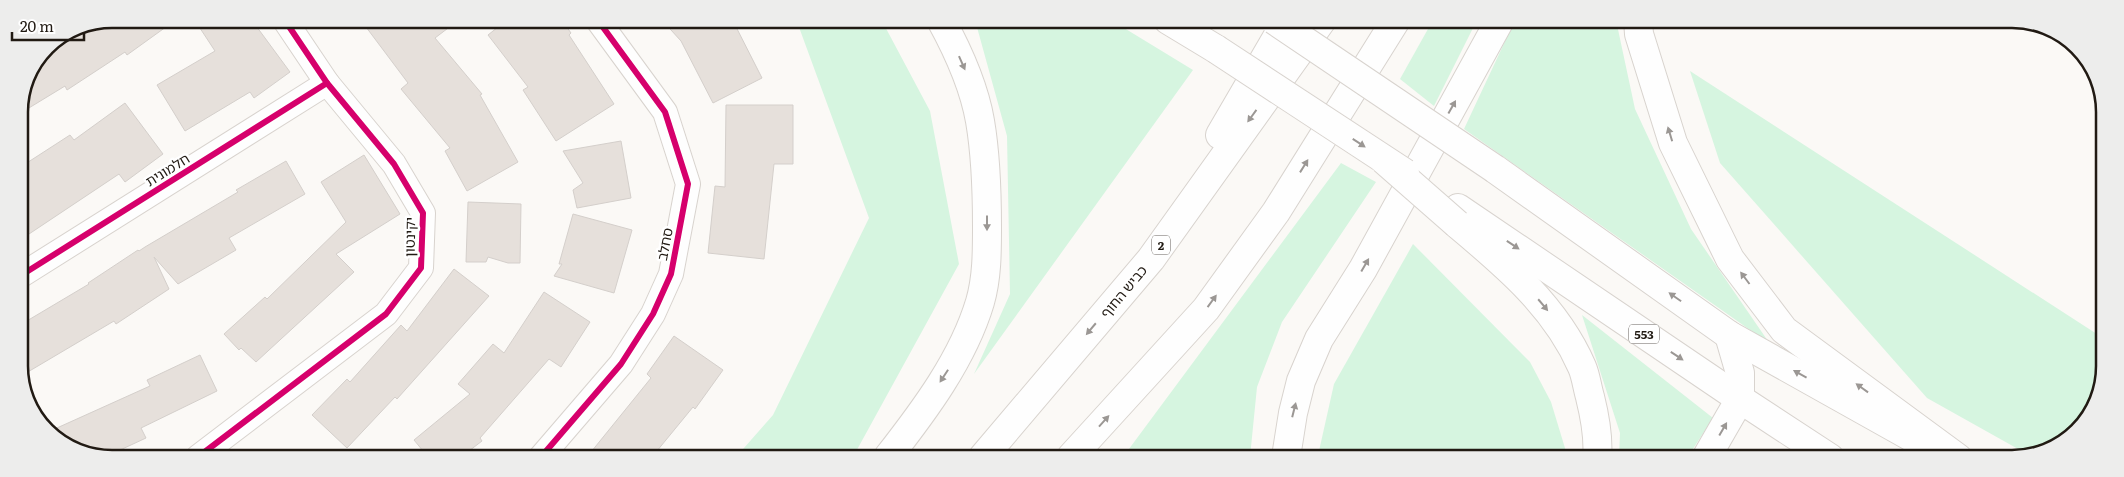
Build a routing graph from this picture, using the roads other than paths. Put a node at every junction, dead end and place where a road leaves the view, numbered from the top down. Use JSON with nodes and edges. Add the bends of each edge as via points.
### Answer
{"nodes":[{"id":1,"x":290,"y":28,"type":"edge"},
{"id":2,"x":604,"y":28,"type":"edge"},
{"id":3,"x":945,"y":28,"type":"edge"},
{"id":4,"x":1181,"y":28,"type":"edge"},
{"id":5,"x":1281,"y":28,"type":"edge"},
{"id":6,"x":1286,"y":28,"type":"edge"},
{"id":7,"x":1316,"y":28,"type":"edge"},
{"id":8,"x":1391,"y":28,"type":"edge"},
{"id":9,"x":1496,"y":28,"type":"edge"},
{"id":10,"x":1639,"y":28,"type":"edge"},
{"id":11,"x":327,"y":83,"type":"junction"},
{"id":12,"x":1458,"y":216,"type":"junction"},
{"id":13,"x":1151,"y":259,"type":"junction"},
{"id":14,"x":28,"y":271,"type":"edge"},
{"id":15,"x":1729,"y":335,"type":"junction"},
{"id":16,"x":1740,"y":400,"type":"junction"},
{"id":17,"x":1078,"y":449,"type":"edge"},
{"id":18,"x":1287,"y":449,"type":"edge"},
{"id":19,"x":1598,"y":449,"type":"edge"},
{"id":20,"x":1711,"y":449,"type":"edge"},
{"id":21,"x":1816,"y":449,"type":"edge"},
{"id":22,"x":1933,"y":449,"type":"edge"},
{"id":23,"x":1946,"y":449,"type":"edge"},
{"id":24,"x":207,"y":450,"type":"edge"},
{"id":25,"x":547,"y":450,"type":"edge"},
{"id":26,"x":894,"y":450,"type":"edge"},
{"id":27,"x":989,"y":450,"type":"edge"}],
"edges":[{"from":1,"to":11,"type":"street","name":"יקינטון"},
{"from":2,"to":25,"type":"street","name":"סחלב","via":[[665,112],[688,184],[671,274],[653,314],[621,364]]},
{"from":3,"to":26,"type":"main road","one_way":true,"via":[[966,70],[980,121],[986,175],[987,264],[980,302],[959,354]]},
{"from":4,"to":12,"type":"main road","one_way":true,"bridge":true,"via":[[1384,160]]},
{"from":5,"to":13,"type":"main road"},
{"from":15,"to":6,"type":"main road","one_way":true,"bridge":true,"via":[[1495,169]]},
{"from":7,"to":13,"type":"main road","name":"כביש החוף","number":"2","one_way":true},
{"from":17,"to":8,"type":"main road","one_way":true,"via":[[1206,309],[1276,212]]},
{"from":18,"to":9,"type":"main road","one_way":true,"via":[[1301,381],[1319,339],[1363,269]]},
{"from":23,"to":10,"type":"main road","one_way":true,"via":[[1784,330],[1730,259],[1673,143]]},
{"from":11,"to":14,"type":"street","name":"חלמונית"},
{"from":11,"to":24,"type":"street","name":"יקינטון","via":[[394,164],[423,213],[420,268],[386,314]]},
{"from":12,"to":16,"type":"main road","number":"553","one_way":true},
{"from":12,"to":19,"type":"main road","one_way":true,"via":[[1530,289],[1554,317],[1568,340],[1583,369]]},
{"from":13,"to":27,"type":"main road","name":"כביש החוף","number":"2","one_way":true},
{"from":15,"to":16,"type":"main road","via":[[1740,373]]},
{"from":22,"to":15,"type":"main road","one_way":true},
{"from":20,"to":16,"type":"main road","one_way":true},
{"from":16,"to":21,"type":"main road","number":"553"}]}
